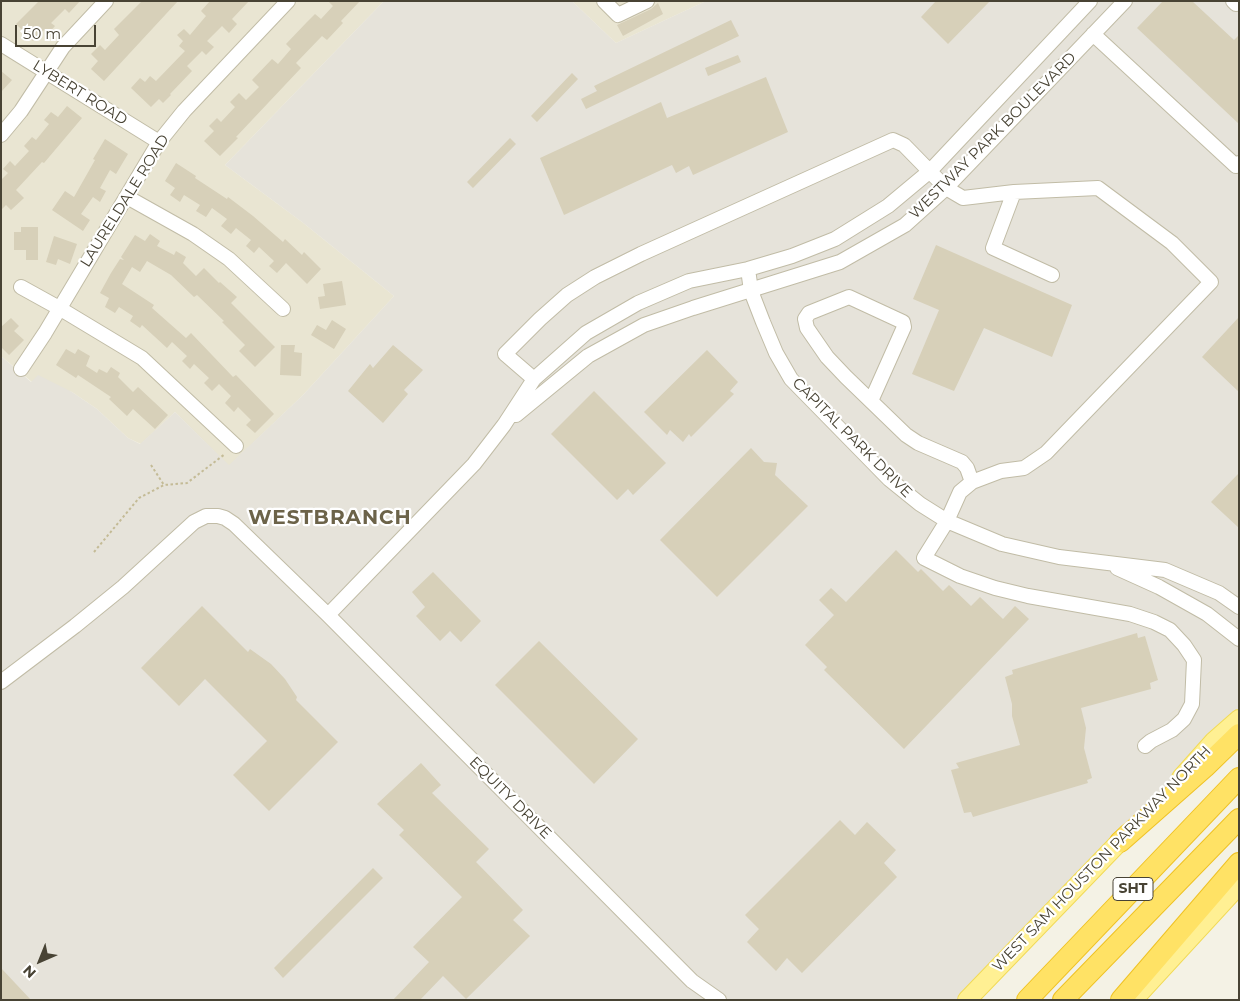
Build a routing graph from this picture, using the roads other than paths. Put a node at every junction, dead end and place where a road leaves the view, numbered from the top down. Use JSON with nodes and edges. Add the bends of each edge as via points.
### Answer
{"nodes":[{"id":1,"x":106,"y":1,"type":"edge"},
{"id":2,"x":288,"y":1,"type":"edge"},
{"id":3,"x":604,"y":1,"type":"edge"},
{"id":4,"x":647,"y":1,"type":"edge"},
{"id":5,"x":1090,"y":1,"type":"edge"},
{"id":6,"x":1125,"y":1,"type":"edge"},
{"id":7,"x":1233,"y":1,"type":"edge"},
{"id":8,"x":1238,"y":1,"type":"edge"},
{"id":9,"x":1093,"y":34,"type":"junction"},
{"id":10,"x":1,"y":44,"type":"edge"},
{"id":11,"x":47,"y":72,"type":"junction"},
{"id":12,"x":1,"y":135,"type":"edge"},
{"id":13,"x":158,"y":142,"type":"junction"},
{"id":14,"x":1239,"y":163,"type":"edge"},
{"id":15,"x":930,"y":171,"type":"junction"},
{"id":16,"x":946,"y":188,"type":"junction"},
{"id":17,"x":1014,"y":192,"type":"junction"},
{"id":18,"x":127,"y":197,"type":"junction"},
{"id":19,"x":748,"y":269,"type":"junction"},
{"id":20,"x":1052,"y":276,"type":"dead end"},
{"id":21,"x":22,"y":287,"type":"dead end"},
{"id":22,"x":751,"y":291,"type":"junction"},
{"id":23,"x":59,"y":308,"type":"junction"},
{"id":24,"x":283,"y":309,"type":"dead end"},
{"id":25,"x":21,"y":369,"type":"dead end"},
{"id":26,"x":534,"y":379,"type":"junction"},
{"id":27,"x":870,"y":401,"type":"junction"},
{"id":28,"x":504,"y":425,"type":"junction"},
{"id":29,"x":236,"y":446,"type":"road end"},
{"id":30,"x":972,"y":482,"type":"junction"},
{"id":31,"x":947,"y":521,"type":"junction"},
{"id":32,"x":1108,"y":563,"type":"junction"},
{"id":33,"x":1239,"y":607,"type":"edge"},
{"id":34,"x":328,"y":615,"type":"junction"},
{"id":35,"x":1239,"y":638,"type":"edge"},
{"id":36,"x":1,"y":682,"type":"edge"},
{"id":37,"x":1239,"y":719,"type":"edge"},
{"id":38,"x":1239,"y":734,"type":"edge"},
{"id":39,"x":1145,"y":746,"type":"dead end"},
{"id":40,"x":1239,"y":778,"type":"edge"},
{"id":41,"x":1239,"y":819,"type":"edge"},
{"id":42,"x":1120,"y":842,"type":"junction"},
{"id":43,"x":1239,"y":863,"type":"edge"},
{"id":44,"x":1239,"y":885,"type":"edge"},
{"id":45,"x":692,"y":981,"type":"junction"},
{"id":46,"x":706,"y":1000,"type":"edge"},
{"id":47,"x":718,"y":1000,"type":"edge"},
{"id":48,"x":968,"y":1000,"type":"edge"},
{"id":49,"x":1027,"y":1000,"type":"edge"},
{"id":50,"x":1063,"y":1000,"type":"edge"},
{"id":51,"x":1121,"y":1000,"type":"edge"},
{"id":52,"x":1133,"y":1000,"type":"edge"}],
"edges":[{"from":1,"to":11,"type":"street","via":[[63,47]]},
{"from":2,"to":13,"type":"street","name":"LAURELDALE ROAD"},
{"from":3,"to":4,"type":"street","via":[[618,14]]},
{"from":5,"to":15,"type":"street","name":"WESTWAY PARK BOULEVARD"},
{"from":6,"to":9,"type":"street","name":"WESTWAY PARK BOULEVARD"},
{"from":7,"to":8,"type":"street","via":[[1236,4]]},
{"from":9,"to":14,"type":"street","via":[[1236,166]]},
{"from":9,"to":16,"type":"street","name":"WESTWAY PARK BOULEVARD"},
{"from":10,"to":11,"type":"street","name":"LYBERT ROAD"},
{"from":11,"to":12,"type":"street"},
{"from":11,"to":13,"type":"street","name":"LYBERT ROAD"},
{"from":13,"to":18,"type":"street","name":"LAURELDALE ROAD"},
{"from":15,"to":16,"type":"street"},
{"from":15,"to":19,"type":"street","name":"WESTWAY PARK BOULEVARD","via":[[888,206],[835,239]]},
{"from":15,"to":26,"type":"street","via":[[904,145],[893,140],[596,277],[567,295],[505,354]]},
{"from":16,"to":17,"type":"street","via":[[963,198]]},
{"from":16,"to":22,"type":"street","name":"WESTWAY PARK BOULEVARD","via":[[905,225],[840,262]]},
{"from":17,"to":20,"type":"street","via":[[993,248]]},
{"from":17,"to":30,"type":"street","via":[[1098,188],[1172,243],[1211,282],[1046,453],[1024,468],[1001,471]]},
{"from":18,"to":23,"type":"street","name":"LAURELDALE ROAD"},
{"from":18,"to":24,"type":"street","via":[[193,234],[229,260]]},
{"from":19,"to":22,"type":"street","name":"CAPITAL PARK DRIVE"},
{"from":19,"to":26,"type":"street","name":"WESTWAY PARK BOULEVARD","via":[[689,281],[638,303],[586,333]]},
{"from":21,"to":23,"type":"street"},
{"from":22,"to":28,"type":"street","name":"WESTWAY PARK BOULEVARD","via":[[644,325],[588,356]]},
{"from":22,"to":31,"type":"street","name":"CAPITAL PARK DRIVE","via":[[791,379],[889,479]]},
{"from":23,"to":25,"type":"street","name":"LAURELDALE ROAD"},
{"from":23,"to":29,"type":"street","via":[[142,358]]},
{"from":26,"to":28,"type":"street","name":"WESTWAY PARK BOULEVARD"},
{"from":27,"to":27,"type":"street","via":[[827,357],[807,328],[805,319],[809,313],[849,297],[903,322],[904,327]]},
{"from":27,"to":30,"type":"street","via":[[918,443],[962,462]]},
{"from":28,"to":34,"type":"street","name":"WESTWAY PARK BOULEVARD","via":[[474,464]]},
{"from":30,"to":31,"type":"street","via":[[960,492]]},
{"from":31,"to":32,"type":"street","name":"CAPITAL PARK DRIVE","via":[[1002,544],[1058,557]]},
{"from":31,"to":39,"type":"street","via":[[924,558],[960,576],[995,588],[1130,614],[1170,630],[1184,645],[1194,660],[1192,704],[1184,719],[1172,730]]},
{"from":32,"to":33,"type":"street","name":"CAPITAL PARK DRIVE","via":[[1165,570],[1219,593]]},
{"from":32,"to":35,"type":"street","name":"CAPITAL PARK DRIVE","via":[[1207,614]]},
{"from":34,"to":36,"type":"street","via":[[234,524],[218,516],[206,516],[194,522],[75,626]]},
{"from":34,"to":45,"type":"street","name":"EQUITY DRIVE"},
{"from":37,"to":42,"type":"main road","name":"WEST SAM HOUSTON PARKWAY NORTH","via":[[1214,741]]},
{"from":38,"to":42,"type":"highway"},
{"from":40,"to":49,"type":"highway","number":"SHT"},
{"from":41,"to":50,"type":"highway","number":"SHT"},
{"from":42,"to":48,"type":"main road","name":"WEST SAM HOUSTON PARKWAY NORTH"},
{"from":43,"to":51,"type":"highway"},
{"from":44,"to":52,"type":"main road"},
{"from":45,"to":46,"type":"street","name":"EQUITY DRIVE"},
{"from":45,"to":47,"type":"street","name":"EQUITY DRIVE"}]}
